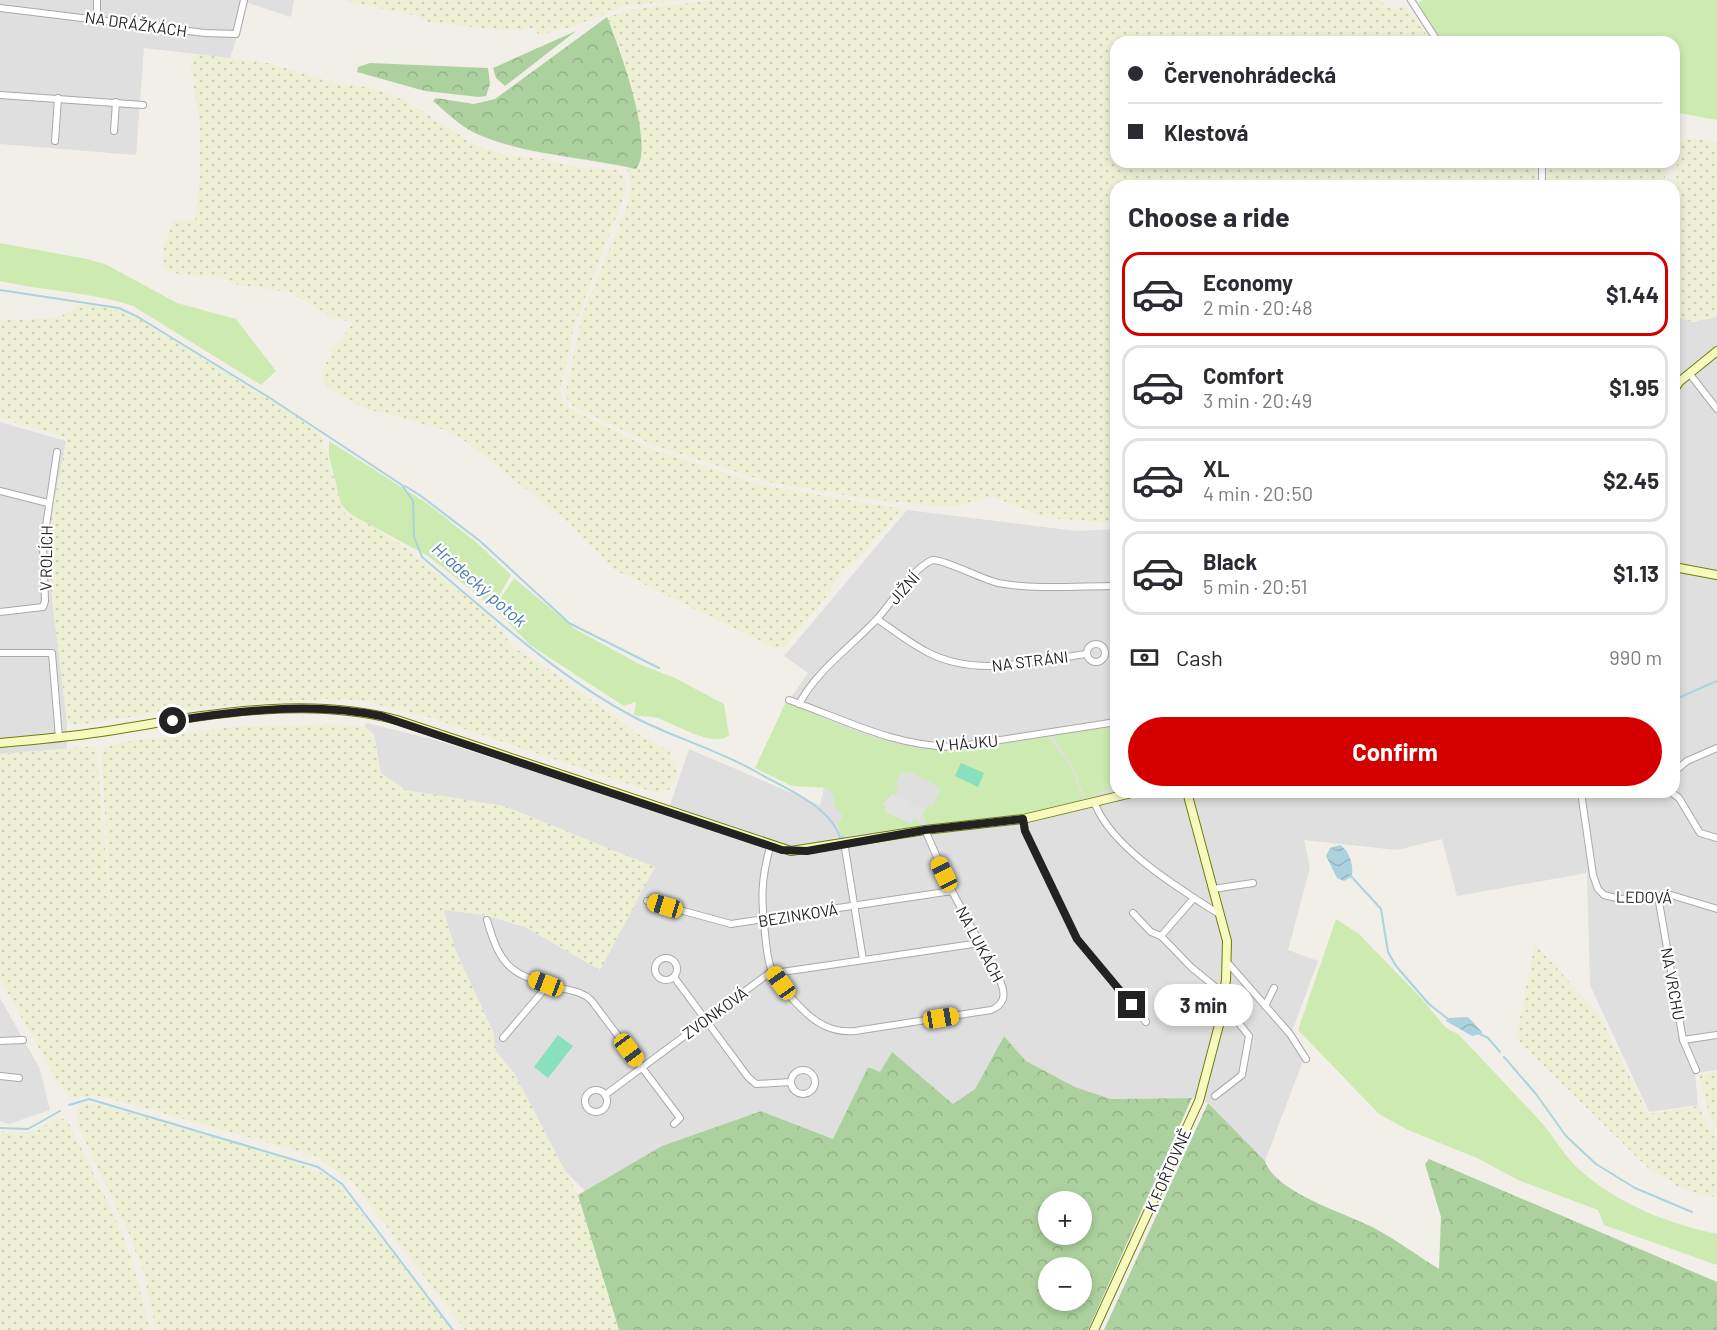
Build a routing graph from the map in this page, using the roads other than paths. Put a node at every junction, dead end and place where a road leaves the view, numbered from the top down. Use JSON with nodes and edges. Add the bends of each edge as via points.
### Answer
{"nodes":[{"id":1,"x":98,"y":0,"type":"edge"},
{"id":2,"x":244,"y":0,"type":"edge"},
{"id":3,"x":1411,"y":0,"type":"edge"},
{"id":4,"x":0,"y":8,"type":"edge"},
{"id":5,"x":97,"y":18,"type":"junction"},
{"id":6,"x":1434,"y":36,"type":"edge"},
{"id":7,"x":0,"y":95,"type":"edge"},
{"id":8,"x":58,"y":98,"type":"junction"},
{"id":9,"x":116,"y":102,"type":"junction"},
{"id":10,"x":143,"y":105,"type":"dead end"},
{"id":11,"x":114,"y":131,"type":"dead end"},
{"id":12,"x":55,"y":141,"type":"dead end"},
{"id":13,"x":1717,"y":351,"type":"edge"},
{"id":14,"x":1689,"y":373,"type":"junction"},
{"id":15,"x":1680,"y":383,"type":"edge"},
{"id":16,"x":1717,"y":409,"type":"edge"},
{"id":17,"x":57,"y":452,"type":"dead end"},
{"id":18,"x":0,"y":491,"type":"edge"},
{"id":19,"x":48,"y":502,"type":"junction"},
{"id":20,"x":1680,"y":568,"type":"edge"},
{"id":21,"x":1717,"y":575,"type":"edge"},
{"id":22,"x":1110,"y":586,"type":"edge"},
{"id":23,"x":0,"y":612,"type":"edge"},
{"id":24,"x":877,"y":619,"type":"junction"},
{"id":25,"x":0,"y":653,"type":"edge"},
{"id":26,"x":1086,"y":654,"type":"dead end"},
{"id":27,"x":789,"y":700,"type":"dead end"},
{"id":28,"x":799,"y":704,"type":"junction"},
{"id":29,"x":1110,"y":723,"type":"edge"},
{"id":30,"x":59,"y":738,"type":"junction"},
{"id":31,"x":0,"y":743,"type":"edge"},
{"id":32,"x":1717,"y":748,"type":"edge"},
{"id":33,"x":1680,"y":766,"type":"edge"},
{"id":34,"x":1116,"y":798,"type":"edge"},
{"id":35,"x":1189,"y":798,"type":"edge"},
{"id":36,"x":1582,"y":798,"type":"edge"},
{"id":37,"x":1678,"y":798,"type":"edge"},
{"id":38,"x":1095,"y":804,"type":"junction"},
{"id":39,"x":1023,"y":819,"type":"junction"},
{"id":40,"x":925,"y":830,"type":"junction"},
{"id":41,"x":1717,"y":838,"type":"edge"},
{"id":42,"x":844,"y":842,"type":"junction"},
{"id":43,"x":770,"y":847,"type":"junction"},
{"id":44,"x":1253,"y":883,"type":"dead end"},
{"id":45,"x":1213,"y":889,"type":"junction"},
{"id":46,"x":952,"y":891,"type":"junction"},
{"id":47,"x":1659,"y":896,"type":"junction"},
{"id":48,"x":1194,"y":898,"type":"junction"},
{"id":49,"x":647,"y":901,"type":"dead end"},
{"id":50,"x":855,"y":906,"type":"junction"},
{"id":51,"x":1717,"y":909,"type":"edge"},
{"id":52,"x":1133,"y":913,"type":"dead end"},
{"id":53,"x":1219,"y":914,"type":"junction"},
{"id":54,"x":487,"y":920,"type":"dead end"},
{"id":55,"x":764,"y":920,"type":"junction"},
{"id":56,"x":1161,"y":936,"type":"junction"},
{"id":57,"x":980,"y":943,"type":"junction"},
{"id":58,"x":863,"y":960,"type":"junction"},
{"id":59,"x":1227,"y":962,"type":"junction"},
{"id":60,"x":772,"y":971,"type":"junction"},
{"id":61,"x":674,"y":977,"type":"dead end"},
{"id":62,"x":546,"y":984,"type":"junction"},
{"id":63,"x":1274,"y":988,"type":"dead end"},
{"id":64,"x":1224,"y":994,"type":"junction"},
{"id":65,"x":1222,"y":1003,"type":"junction"},
{"id":66,"x":1265,"y":1006,"type":"junction"},
{"id":67,"x":705,"y":1021,"type":"junction"},
{"id":68,"x":1146,"y":1022,"type":"dead end"},
{"id":69,"x":1717,"y":1035,"type":"edge"},
{"id":70,"x":502,"y":1038,"type":"dead end"},
{"id":71,"x":23,"y":1040,"type":"dead end"},
{"id":72,"x":1683,"y":1040,"type":"junction"},
{"id":73,"x":0,"y":1041,"type":"edge"},
{"id":74,"x":1306,"y":1059,"type":"dead end"},
{"id":75,"x":642,"y":1066,"type":"junction"},
{"id":76,"x":1696,"y":1070,"type":"dead end"},
{"id":77,"x":0,"y":1076,"type":"edge"},
{"id":78,"x":19,"y":1078,"type":"dead end"},
{"id":79,"x":791,"y":1082,"type":"dead end"},
{"id":80,"x":605,"y":1095,"type":"dead end"},
{"id":81,"x":1215,"y":1096,"type":"dead end"},
{"id":82,"x":674,"y":1124,"type":"dead end"},
{"id":83,"x":1094,"y":1330,"type":"edge"}],
"edges":[{"from":1,"to":5,"type":"street"},
{"from":2,"to":5,"type":"street","name":"NA DRÁŽKÁCH","via":[[236,34]]},
{"from":3,"to":6,"type":"street"},
{"from":4,"to":5,"type":"street","name":"NA DRÁŽKÁCH"},
{"from":7,"to":8,"type":"street"},
{"from":8,"to":9,"type":"street"},
{"from":8,"to":12,"type":"street"},
{"from":9,"to":10,"type":"street"},
{"from":9,"to":11,"type":"street"},
{"from":13,"to":14,"type":"street"},
{"from":14,"to":15,"type":"street"},
{"from":14,"to":16,"type":"street"},
{"from":17,"to":19,"type":"street","name":"V ROLÍCH"},
{"from":18,"to":19,"type":"street","name":"V ROLÍCH"},
{"from":19,"to":23,"type":"street","name":"V ROLÍCH","via":[[43,607]]},
{"from":20,"to":21,"type":"street"},
{"from":22,"to":24,"type":"street","name":"JIŽNÍ","via":[[1001,583],[937,560],[916,573]]},
{"from":24,"to":26,"type":"street","name":"NA STRÁNI","via":[[926,652],[970,666],[1009,665]]},
{"from":24,"to":28,"type":"street","name":"JIŽNÍ","via":[[814,682]]},
{"from":25,"to":30,"type":"street","via":[[52,653]]},
{"from":27,"to":28,"type":"street","name":"V HÁJKU"},
{"from":28,"to":29,"type":"street","name":"V HÁJKU","via":[[849,725],[928,746],[955,747]]},
{"from":30,"to":31,"type":"street"},
{"from":30,"to":43,"type":"street","via":[[239,712],[364,712],[444,735]]},
{"from":32,"to":33,"type":"street"},
{"from":34,"to":38,"type":"street"},
{"from":35,"to":45,"type":"street","name":"K FOŘTOVNĚ"},
{"from":36,"to":47,"type":"street","name":"LEDOVÁ","via":[[1598,889],[1613,898]]},
{"from":37,"to":41,"type":"street","via":[[1700,833]]},
{"from":38,"to":39,"type":"street"},
{"from":38,"to":48,"type":"street","via":[[1101,818],[1157,875]]},
{"from":39,"to":40,"type":"street"},
{"from":39,"to":68,"type":"street","via":[[1025,831],[1077,939]]},
{"from":40,"to":42,"type":"street"},
{"from":40,"to":46,"type":"street","name":"NA LUKÁCH"},
{"from":42,"to":43,"type":"street","via":[[799,852]]},
{"from":42,"to":50,"type":"street"},
{"from":43,"to":55,"type":"street","name":"NA LUKÁCH","via":[[760,890]]},
{"from":44,"to":45,"type":"street"},
{"from":45,"to":53,"type":"street","name":"K FOŘTOVNĚ"},
{"from":46,"to":50,"type":"street","name":"BEZINKOVÁ"},
{"from":46,"to":57,"type":"street","name":"NA LUKÁCH"},
{"from":47,"to":51,"type":"street","name":"LEDOVÁ","via":[[1677,896]]},
{"from":47,"to":72,"type":"street","name":"NA VRCHU"},
{"from":48,"to":53,"type":"street"},
{"from":48,"to":56,"type":"street"},
{"from":49,"to":55,"type":"street","name":"BEZINKOVÁ","via":[[726,924]]},
{"from":50,"to":55,"type":"street","name":"BEZINKOVÁ"},
{"from":50,"to":58,"type":"street"},
{"from":52,"to":56,"type":"street","via":[[1151,932]]},
{"from":53,"to":59,"type":"street","name":"K FOŘTOVNĚ","via":[[1227,941]]},
{"from":54,"to":62,"type":"street","via":[[495,947],[508,967]]},
{"from":55,"to":60,"type":"street","name":"NA LUKÁCH"},
{"from":56,"to":64,"type":"street"},
{"from":57,"to":58,"type":"street"},
{"from":57,"to":60,"type":"street","name":"NA LUKÁCH","via":[[1004,990],[997,1008],[855,1031],[832,1030],[807,1015]]},
{"from":58,"to":60,"type":"street"},
{"from":59,"to":64,"type":"street","name":"K FOŘTOVNĚ"},
{"from":59,"to":66,"type":"street"},
{"from":60,"to":67,"type":"street","name":"ZVONKOVÁ"},
{"from":61,"to":67,"type":"street"},
{"from":62,"to":70,"type":"street"},
{"from":62,"to":75,"type":"street","via":[[588,997]]},
{"from":63,"to":66,"type":"street"},
{"from":64,"to":65,"type":"street","name":"K FOŘTOVNĚ"},
{"from":65,"to":81,"type":"street","via":[[1249,1036],[1242,1075]]},
{"from":65,"to":83,"type":"street","name":"K FOŘTOVNĚ","via":[[1199,1101]]},
{"from":66,"to":74,"type":"street"},
{"from":67,"to":75,"type":"street","name":"ZVONKOVÁ"},
{"from":67,"to":79,"type":"street","via":[[756,1084]]},
{"from":69,"to":72,"type":"street"},
{"from":71,"to":73,"type":"street"},
{"from":72,"to":76,"type":"street","name":"NA VRCHU"},
{"from":75,"to":80,"type":"street","name":"ZVONKOVÁ"},
{"from":75,"to":82,"type":"street","via":[[680,1118]]},
{"from":77,"to":78,"type":"street"}]}
